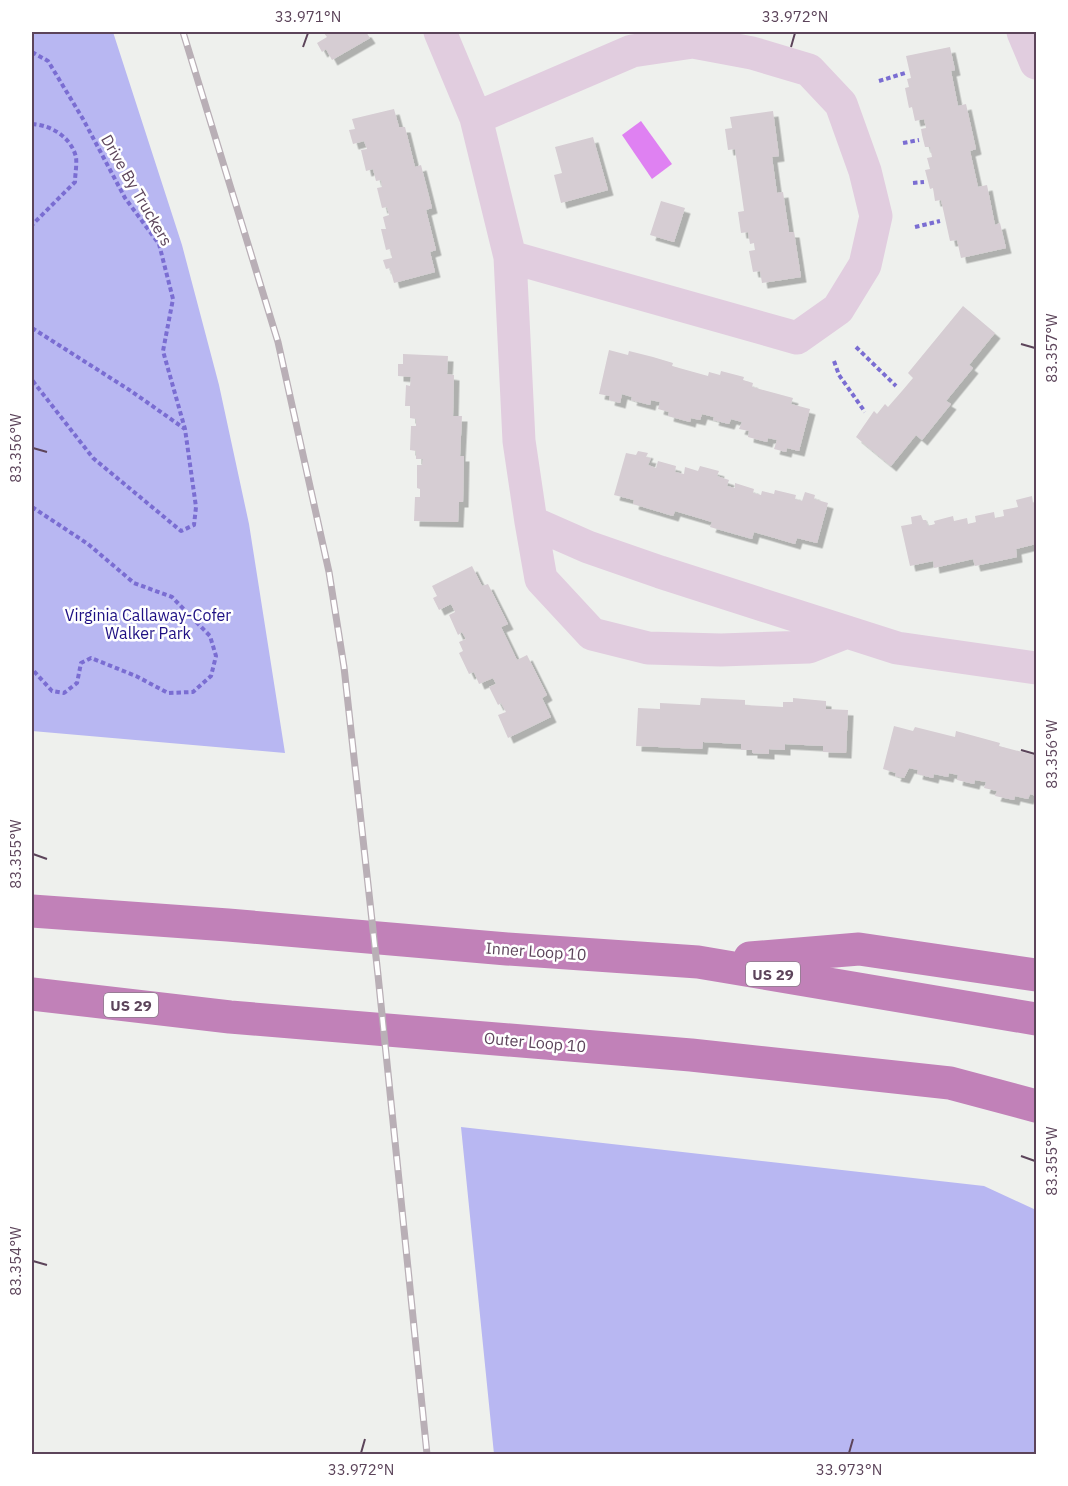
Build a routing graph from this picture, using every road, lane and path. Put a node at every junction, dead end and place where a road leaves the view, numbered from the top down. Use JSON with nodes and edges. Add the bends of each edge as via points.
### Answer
{"nodes":[{"id":1,"x":440,"y":32,"type":"edge"},
{"id":2,"x":32,"y":52,"type":"edge"},
{"id":3,"x":905,"y":73,"type":"dead end"},
{"id":4,"x":879,"y":81,"type":"dead end"},
{"id":5,"x":476,"y":118,"type":"junction"},
{"id":6,"x":32,"y":124,"type":"edge"},
{"id":7,"x":920,"y":140,"type":"dead end"},
{"id":8,"x":903,"y":143,"type":"dead end"},
{"id":9,"x":924,"y":182,"type":"dead end"},
{"id":10,"x":913,"y":183,"type":"dead end"},
{"id":11,"x":940,"y":221,"type":"dead end"},
{"id":12,"x":32,"y":225,"type":"edge"},
{"id":13,"x":915,"y":227,"type":"dead end"},
{"id":14,"x":510,"y":257,"type":"junction"},
{"id":15,"x":32,"y":328,"type":"edge"},
{"id":16,"x":856,"y":347,"type":"dead end"},
{"id":17,"x":834,"y":361,"type":"dead end"},
{"id":18,"x":32,"y":380,"type":"edge"},
{"id":19,"x":896,"y":386,"type":"dead end"},
{"id":20,"x":865,"y":412,"type":"dead end"},
{"id":21,"x":185,"y":429,"type":"junction"},
{"id":22,"x":32,"y":507,"type":"edge"},
{"id":23,"x":531,"y":522,"type":"junction"},
{"id":24,"x":847,"y":632,"type":"junction"},
{"id":25,"x":1036,"y":668,"type":"edge"},
{"id":26,"x":32,"y":669,"type":"edge"},
{"id":27,"x":32,"y":911,"type":"edge"},
{"id":28,"x":698,"y":962,"type":"junction"},
{"id":29,"x":1036,"y":975,"type":"edge"},
{"id":30,"x":32,"y":994,"type":"edge"},
{"id":31,"x":1036,"y":1018,"type":"edge"},
{"id":32,"x":950,"y":1083,"type":"junction"},
{"id":33,"x":1036,"y":1106,"type":"edge"},
{"id":34,"x":1036,"y":1119,"type":"edge"}],
"edges":[{"from":1,"to":5,"type":"lane"},
{"from":2,"to":21,"type":"path","name":"Drive By Truckers","via":[[48,60],[125,198],[159,244],[173,299],[163,351]]},
{"from":3,"to":4,"type":"path"},
{"from":5,"to":14,"type":"lane"},
{"from":5,"to":14,"type":"lane","via":[[632,51],[693,42],[752,53],[810,70],[841,104],[866,171],[876,216],[865,265],[837,309],[797,339]]},
{"from":6,"to":12,"type":"path","via":[[43,124],[66,137],[76,157],[75,182]]},
{"from":7,"to":8,"type":"path"},
{"from":9,"to":10,"type":"path"},
{"from":11,"to":13,"type":"path"},
{"from":14,"to":23,"type":"lane","via":[[519,441]]},
{"from":15,"to":21,"type":"path"},
{"from":16,"to":19,"type":"path"},
{"from":17,"to":20,"type":"path"},
{"from":18,"to":21,"type":"path","name":"Drive By Truckers","via":[[93,458],[180,531],[194,525],[196,507]]},
{"from":22,"to":26,"type":"path","via":[[88,544],[134,583],[172,597],[210,636],[216,656],[211,676],[193,692],[168,693],[91,658],[81,663],[77,684],[64,693],[52,691]]},
{"from":23,"to":24,"type":"lane","via":[[588,547]]},
{"from":23,"to":24,"type":"lane","via":[[541,579],[592,634],[648,648],[721,650],[809,647]]},
{"from":24,"to":25,"type":"lane","via":[[897,648]]},
{"from":27,"to":28,"type":"highway","name":"Inner Loop 10","number":"US 29"},
{"from":28,"to":29,"type":"highway","via":[[859,949]]},
{"from":28,"to":31,"type":"highway","name":"Inner Loop 10","number":"US 29"},
{"from":30,"to":32,"type":"highway","name":"Outer Loop 10","number":"US 29","via":[[230,1017],[691,1055]]},
{"from":32,"to":33,"type":"highway","name":"Outer Loop 10","number":"US 29"},
{"from":32,"to":34,"type":"highway"}]}
